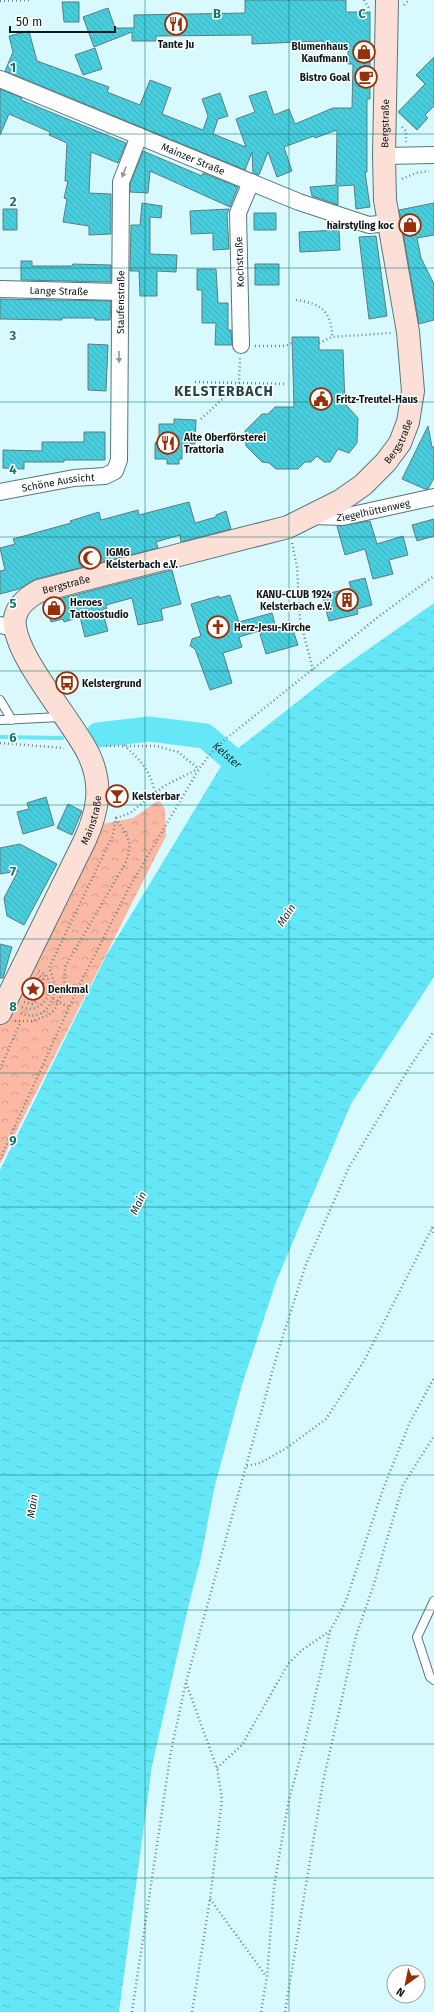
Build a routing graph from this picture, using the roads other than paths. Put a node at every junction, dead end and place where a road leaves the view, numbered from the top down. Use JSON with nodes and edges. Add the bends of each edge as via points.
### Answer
{"nodes":[{"id":1,"x":388,"y":0,"type":"edge"},
{"id":2,"x":0,"y":79,"type":"edge"},
{"id":3,"x":138,"y":136,"type":"junction"},
{"id":4,"x":434,"y":155,"type":"edge"},
{"id":5,"x":384,"y":156,"type":"junction"},
{"id":6,"x":251,"y":182,"type":"junction"},
{"id":7,"x":389,"y":223,"type":"junction"},
{"id":8,"x":0,"y":289,"type":"edge"},
{"id":9,"x":119,"y":292,"type":"junction"},
{"id":10,"x":241,"y":345,"type":"road end"},
{"id":11,"x":114,"y":471,"type":"joint"},
{"id":12,"x":0,"y":492,"type":"edge"},
{"id":13,"x":434,"y":497,"type":"edge"},
{"id":14,"x":311,"y":516,"type":"junction"},
{"id":15,"x":8,"y":626,"type":"edge"},
{"id":16,"x":0,"y":700,"type":"edge"},
{"id":17,"x":64,"y":717,"type":"junction"},
{"id":18,"x":0,"y":720,"type":"edge"},
{"id":19,"x":12,"y":720,"type":"junction"},
{"id":20,"x":10,"y":1015,"type":"edge"},
{"id":21,"x":434,"y":1601,"type":"edge"},
{"id":22,"x":434,"y":1680,"type":"edge"}],
"edges":[{"from":1,"to":5,"type":"street","name":"Bergstraße"},
{"from":2,"to":3,"type":"street","name":"Mainzer Straße"},
{"from":3,"to":6,"type":"street","name":"Mainzer Straße"},
{"from":3,"to":9,"type":"street","name":"Staufenstraße","one_way":true,"via":[[120,182]]},
{"from":4,"to":5,"type":"street"},
{"from":5,"to":7,"type":"street","name":"Bergstraße","via":[[385,200]]},
{"from":6,"to":7,"type":"street","name":"Mainzer Straße","via":[[369,226]]},
{"from":6,"to":10,"type":"street","name":"Kochstraße","via":[[238,213]]},
{"from":7,"to":14,"type":"street","name":"Bergstraße","via":[[408,332],[413,391],[408,422],[400,443],[377,472],[340,501]]},
{"from":8,"to":9,"type":"street","name":"Lange Straße"},
{"from":9,"to":11,"type":"street","name":"Staufenstraße","one_way":true,"via":[[119,460]]},
{"from":11,"to":12,"type":"street","name":"Schöne Aussicht","via":[[105,476],[74,478]]},
{"from":13,"to":14,"type":"street","name":"Ziegelhüttenweg","via":[[343,517]]},
{"from":14,"to":15,"type":"street","name":"Bergstraße","via":[[288,527],[39,591],[28,597]]},
{"from":15,"to":17,"type":"street","name":"Mainstraße"},
{"from":16,"to":19,"type":"lane"},
{"from":17,"to":19,"type":"lane"},
{"from":17,"to":20,"type":"street","name":"Mainstraße","via":[[89,755],[96,779],[98,800],[106,816],[85,840],[19,973]]},
{"from":18,"to":19,"type":"lane"},
{"from":21,"to":22,"type":"lane","via":[[418,1637],[430,1677]]}]}
